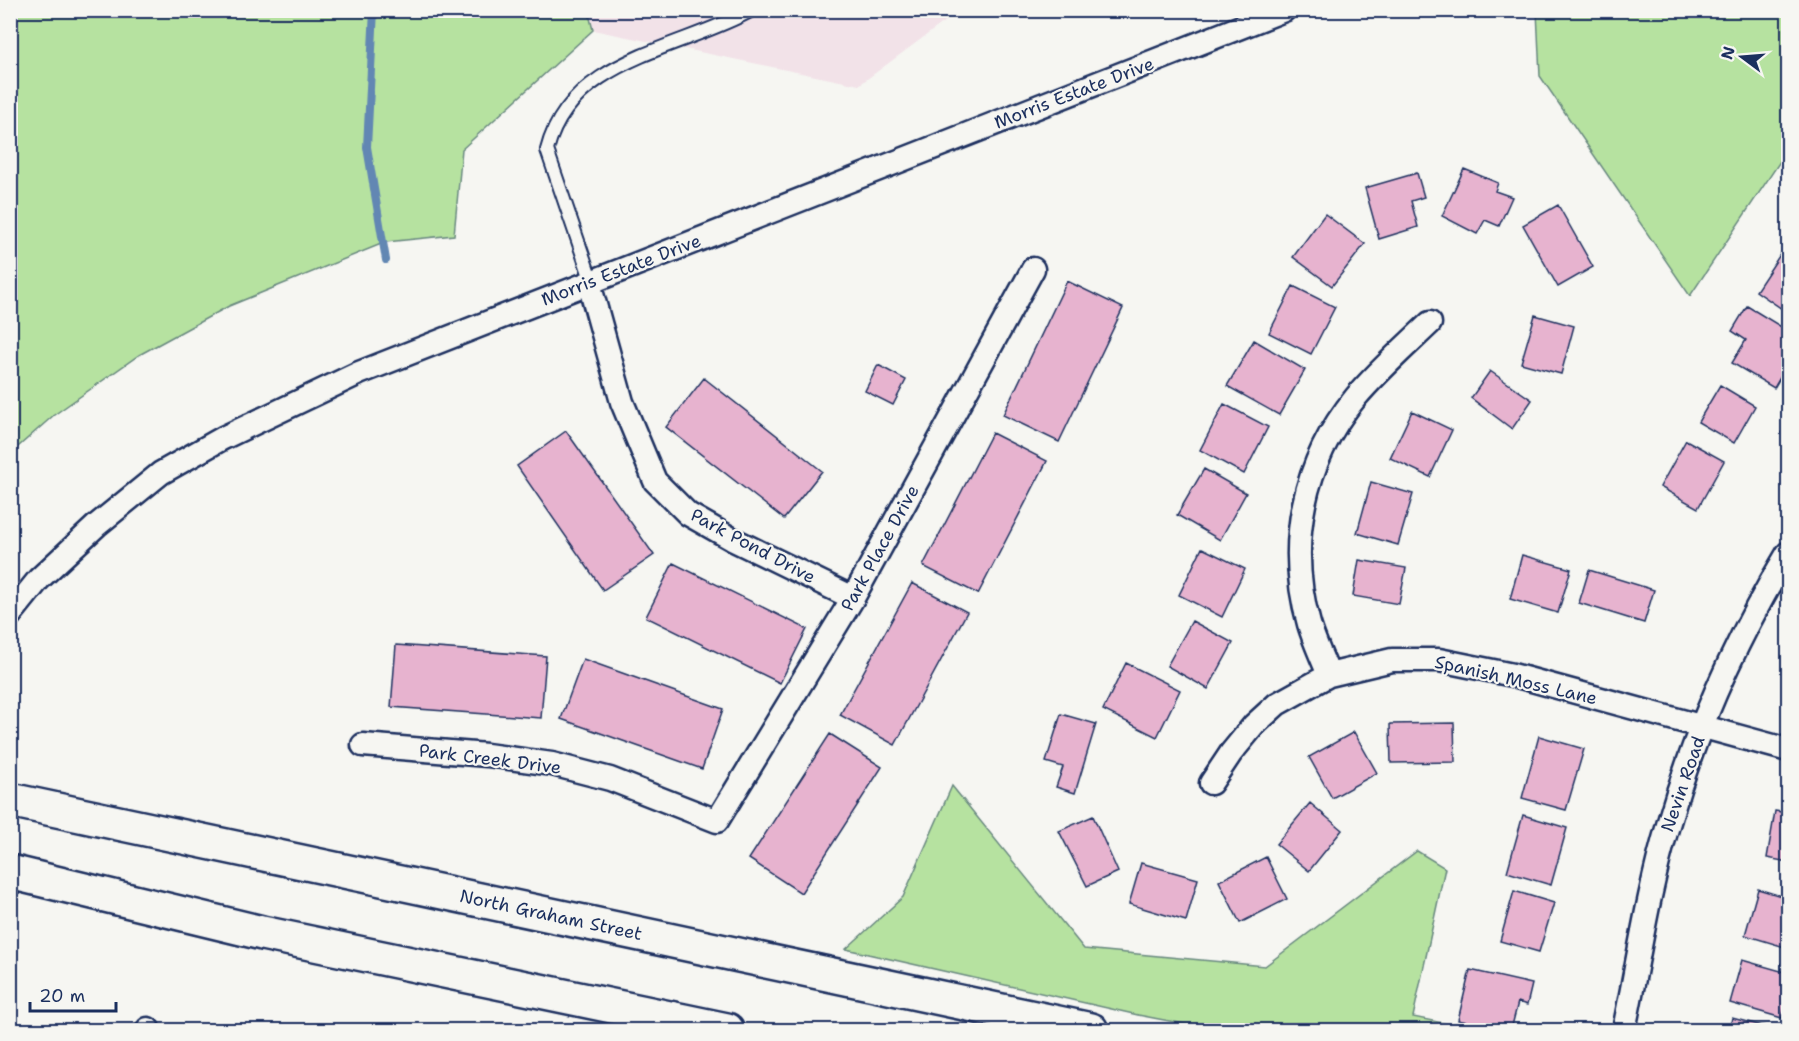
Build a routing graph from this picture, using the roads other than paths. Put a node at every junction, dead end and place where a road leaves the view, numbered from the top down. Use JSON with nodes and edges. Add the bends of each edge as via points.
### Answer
{"nodes":[{"id":1,"x":752,"y":10,"type":"edge"},
{"id":2,"x":1284,"y":10,"type":"edge"},
{"id":3,"x":1033,"y":269,"type":"dead end"},
{"id":4,"x":591,"y":282,"type":"junction"},
{"id":5,"x":1430,"y":323,"type":"dead end"},
{"id":6,"x":1788,"y":554,"type":"edge"},
{"id":7,"x":853,"y":598,"type":"junction"},
{"id":8,"x":10,"y":615,"type":"edge"},
{"id":9,"x":1329,"y":675,"type":"junction"},
{"id":10,"x":1704,"y":726,"type":"junction"},
{"id":11,"x":363,"y":745,"type":"dead end"},
{"id":12,"x":1788,"y":750,"type":"edge"},
{"id":13,"x":1211,"y":783,"type":"dead end"},
{"id":14,"x":10,"y":800,"type":"edge"},
{"id":15,"x":717,"y":821,"type":"joint"},
{"id":16,"x":10,"y":872,"type":"edge"},
{"id":17,"x":727,"y":1030,"type":"edge"},
{"id":18,"x":1091,"y":1030,"type":"edge"},
{"id":19,"x":1624,"y":1030,"type":"edge"}],
"edges":[{"from":1,"to":4,"type":"lane","via":[[621,64],[563,112],[547,150]]},
{"from":2,"to":4,"type":"street","name":"Morris Estate Drive"},
{"from":3,"to":7,"type":"street","name":"Park Place Drive"},
{"from":4,"to":7,"type":"street","name":"Park Pond Drive","via":[[622,402],[655,481],[688,514]]},
{"from":4,"to":8,"type":"street","name":"Morris Estate Drive","via":[[359,373],[223,438],[161,473],[39,579]]},
{"from":5,"to":9,"type":"street","via":[[1355,399],[1317,459],[1299,522],[1298,559],[1309,626]]},
{"from":6,"to":10,"type":"street","name":"Nevin Road","via":[[1749,624]]},
{"from":7,"to":15,"type":"street","name":"Park Place Drive"},
{"from":9,"to":10,"type":"street","name":"Spanish Moss Lane","via":[[1392,660],[1439,660],[1513,675]]},
{"from":9,"to":13,"type":"street","name":"Spanish Moss Lane","via":[[1277,704],[1254,725]]},
{"from":10,"to":12,"type":"street","name":"Spanish Moss Lane"},
{"from":10,"to":19,"type":"street","name":"Nevin Road","via":[[1686,766],[1667,826]]},
{"from":11,"to":15,"type":"street","name":"Park Creek Drive","via":[[552,764],[610,779]]},
{"from":14,"to":18,"type":"main road","name":"North Graham Street"},
{"from":16,"to":17,"type":"main road","via":[[262,933]]}]}
